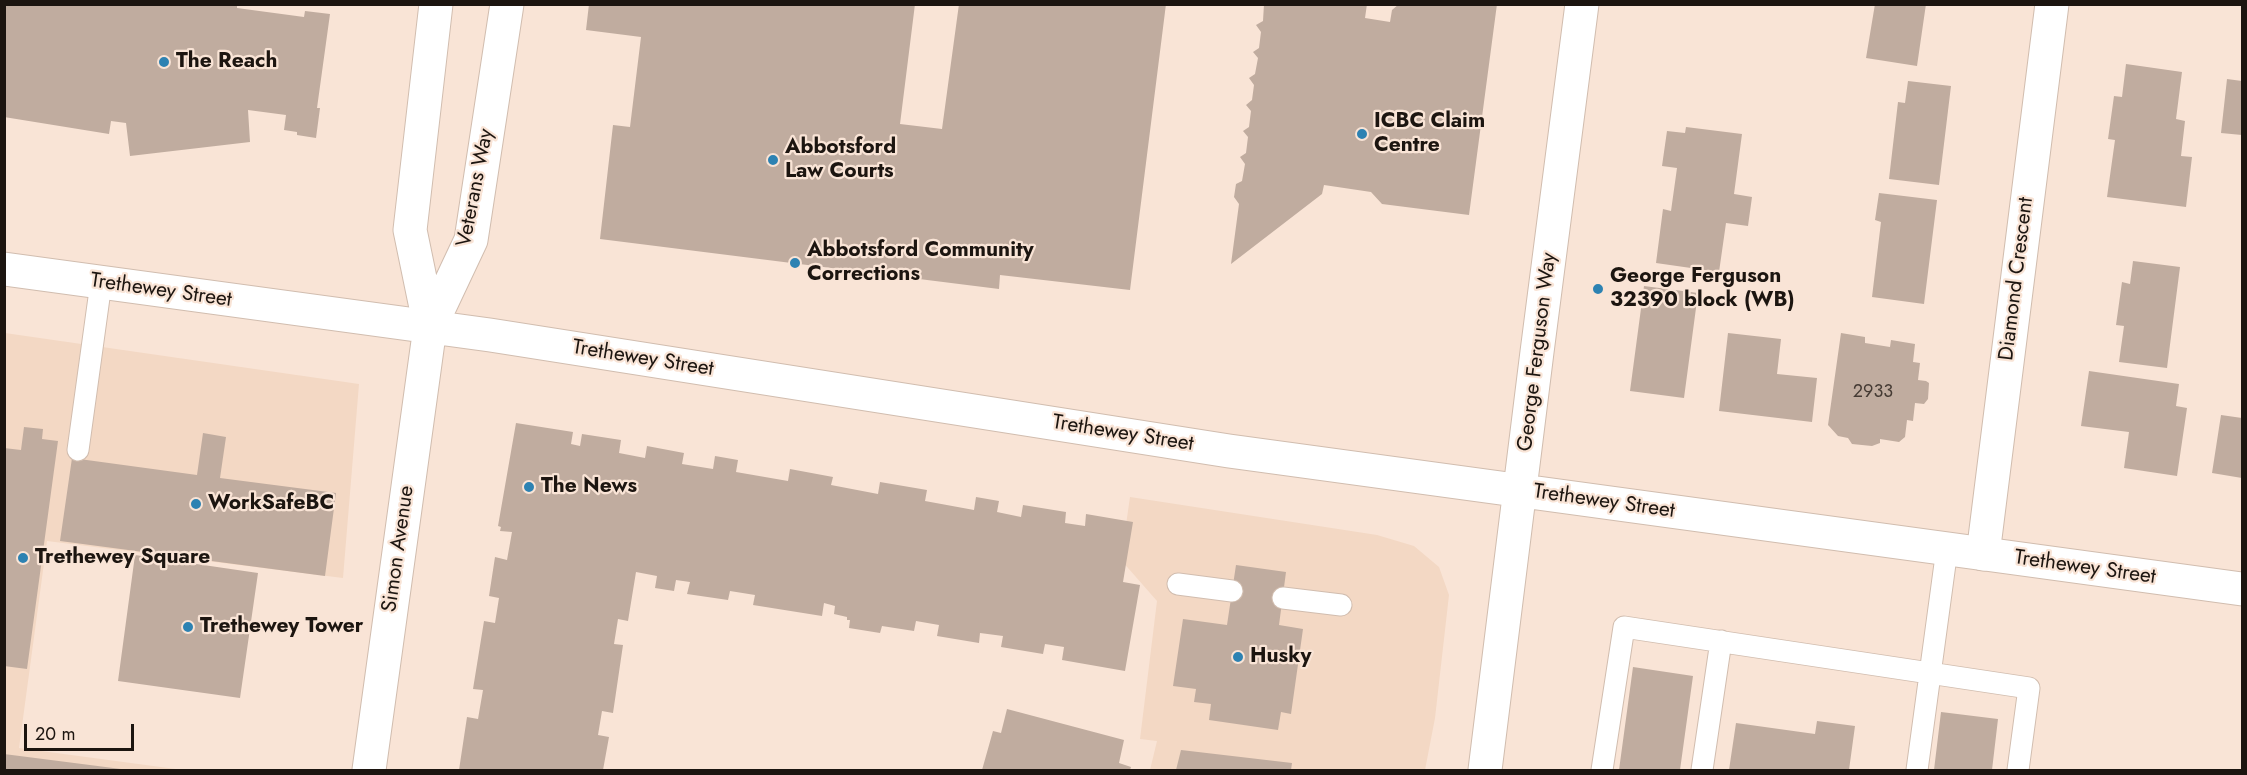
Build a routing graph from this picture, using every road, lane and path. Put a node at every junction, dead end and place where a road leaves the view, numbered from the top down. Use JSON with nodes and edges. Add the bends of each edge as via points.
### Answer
{"nodes":[{"id":1,"x":436,"y":4,"type":"edge"},
{"id":2,"x":507,"y":4,"type":"edge"},
{"id":3,"x":1582,"y":4,"type":"edge"},
{"id":4,"x":2052,"y":4,"type":"edge"},
{"id":5,"x":4,"y":269,"type":"edge"},
{"id":6,"x":100,"y":283,"type":"junction"},
{"id":7,"x":430,"y":327,"type":"junction"},
{"id":8,"x":78,"y":450,"type":"dead end"},
{"id":9,"x":1520,"y":491,"type":"junction"},
{"id":10,"x":1947,"y":549,"type":"junction"},
{"id":11,"x":1983,"y":554,"type":"junction"},
{"id":12,"x":1178,"y":584,"type":"dead end"},
{"id":13,"x":2242,"y":589,"type":"edge"},
{"id":14,"x":1232,"y":591,"type":"dead end"},
{"id":15,"x":1283,"y":598,"type":"dead end"},
{"id":16,"x":1341,"y":605,"type":"dead end"},
{"id":17,"x":1721,"y":641,"type":"junction"},
{"id":18,"x":1931,"y":673,"type":"junction"},
{"id":19,"x":369,"y":771,"type":"edge"},
{"id":20,"x":1485,"y":771,"type":"edge"},
{"id":21,"x":1602,"y":771,"type":"edge"},
{"id":22,"x":1702,"y":771,"type":"edge"},
{"id":23,"x":1917,"y":771,"type":"edge"},
{"id":24,"x":2018,"y":771,"type":"edge"}],
"edges":[{"from":1,"to":7,"type":"main road","via":[[410,230]]},
{"from":2,"to":7,"type":"main road","name":"Veterans Way","via":[[471,240]]},
{"from":3,"to":9,"type":"main road","name":"George Ferguson Way"},
{"from":4,"to":11,"type":"main road","name":"Diamond Crescent"},
{"from":5,"to":6,"type":"main road","name":"Trethewey Street"},
{"from":6,"to":7,"type":"main road","name":"Trethewey Street"},
{"from":6,"to":8,"type":"lane"},
{"from":7,"to":9,"type":"main road","name":"Trethewey Street","via":[[1196,446]]},
{"from":7,"to":19,"type":"main road","name":"Simon Avenue"},
{"from":9,"to":10,"type":"main road","name":"Trethewey Street"},
{"from":9,"to":20,"type":"main road","name":"George Ferguson Way"},
{"from":10,"to":11,"type":"main road","name":"Trethewey Street"},
{"from":10,"to":18,"type":"lane"},
{"from":11,"to":13,"type":"main road","name":"Trethewey Street"},
{"from":12,"to":14,"type":"lane"},
{"from":15,"to":16,"type":"lane"},
{"from":17,"to":18,"type":"lane"},
{"from":17,"to":21,"type":"lane","via":[[1624,627]]},
{"from":17,"to":22,"type":"lane"},
{"from":18,"to":23,"type":"lane"},
{"from":18,"to":24,"type":"lane","via":[[2029,688]]}]}
